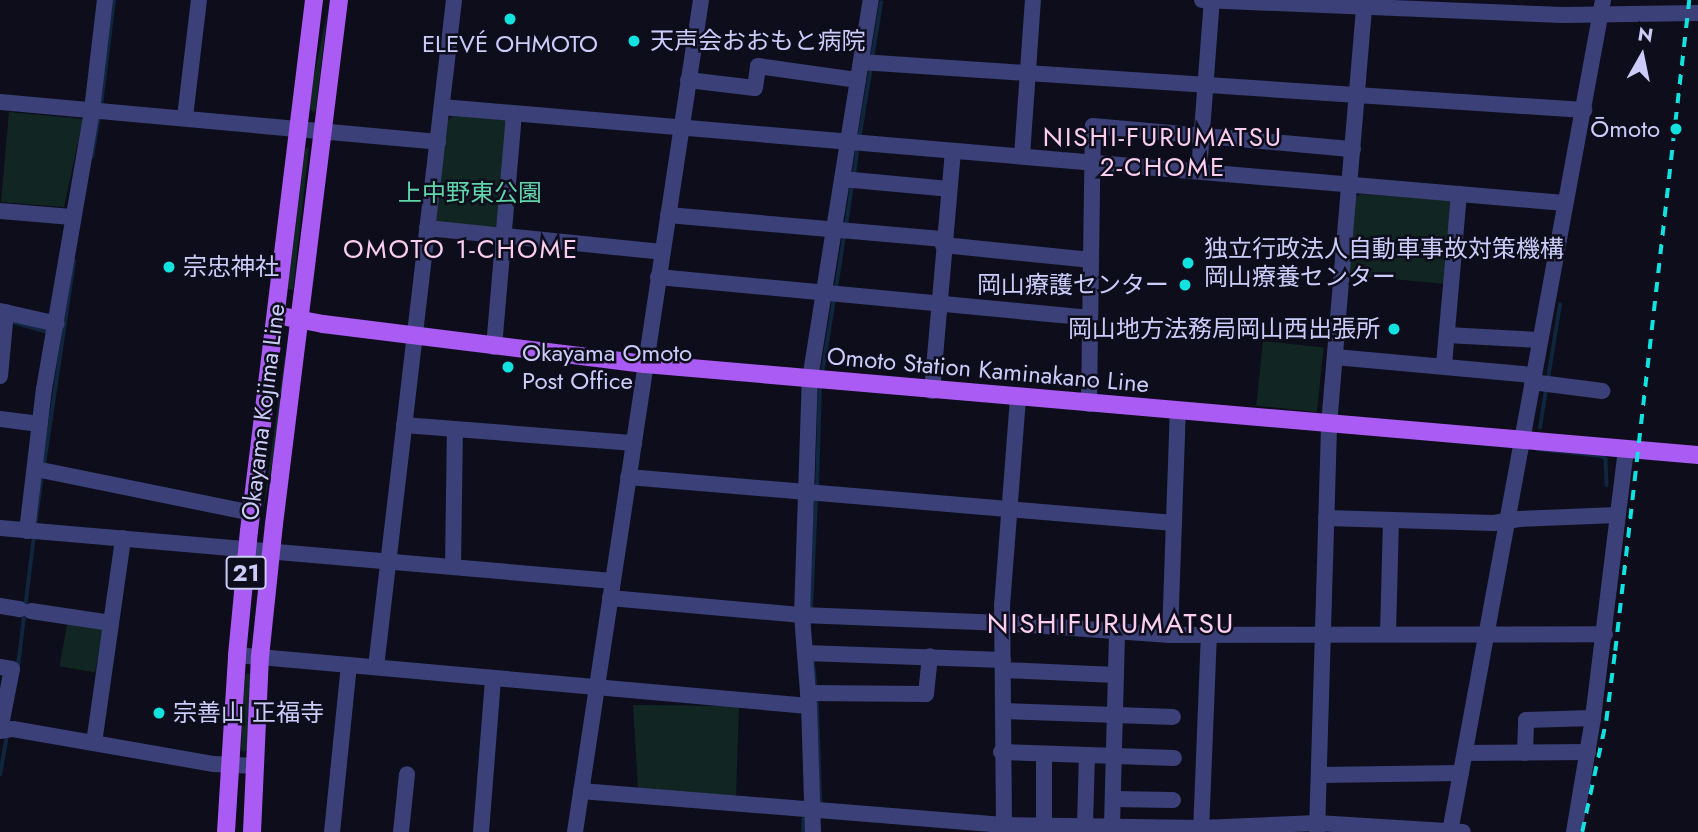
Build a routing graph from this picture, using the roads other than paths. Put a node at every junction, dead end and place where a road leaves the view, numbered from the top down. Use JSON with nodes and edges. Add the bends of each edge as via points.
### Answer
{"nodes":[{"id":1,"x":105,"y":0,"type":"edge"},
{"id":2,"x":199,"y":0,"type":"edge"},
{"id":3,"x":314,"y":0,"type":"edge"},
{"id":4,"x":339,"y":0,"type":"edge"},
{"id":5,"x":454,"y":0,"type":"edge"},
{"id":6,"x":701,"y":0,"type":"edge"},
{"id":7,"x":871,"y":0,"type":"edge"},
{"id":8,"x":1034,"y":0,"type":"edge"},
{"id":9,"x":1202,"y":0,"type":"edge"},
{"id":10,"x":1212,"y":0,"type":"edge"},
{"id":11,"x":1365,"y":3,"type":"edge"},
{"id":12,"x":1602,"y":7,"type":"edge"},
{"id":13,"x":1698,"y":13,"type":"edge"},
{"id":14,"x":868,"y":62,"type":"junction"},
{"id":15,"x":1028,"y":73,"type":"junction"},
{"id":16,"x":688,"y":80,"type":"junction"},
{"id":17,"x":858,"y":80,"type":"junction"},
{"id":18,"x":1206,"y":85,"type":"junction"},
{"id":19,"x":1358,"y":94,"type":"junction"},
{"id":20,"x":0,"y":102,"type":"edge"},
{"id":21,"x":442,"y":107,"type":"junction"},
{"id":22,"x":98,"y":110,"type":"junction"},
{"id":23,"x":1584,"y":110,"type":"junction"},
{"id":24,"x":514,"y":114,"type":"junction"},
{"id":25,"x":185,"y":117,"type":"junction"},
{"id":26,"x":681,"y":126,"type":"junction"},
{"id":27,"x":298,"y":130,"type":"junction"},
{"id":28,"x":322,"y":131,"type":"junction"},
{"id":29,"x":1202,"y":136,"type":"junction"},
{"id":30,"x":438,"y":142,"type":"junction"},
{"id":31,"x":855,"y":143,"type":"junction"},
{"id":32,"x":1353,"y":149,"type":"junction"},
{"id":33,"x":953,"y":151,"type":"junction"},
{"id":34,"x":1021,"y":156,"type":"junction"},
{"id":35,"x":1093,"y":163,"type":"junction"},
{"id":36,"x":1199,"y":171,"type":"junction"},
{"id":37,"x":849,"y":180,"type":"junction"},
{"id":38,"x":1350,"y":184,"type":"junction"},
{"id":39,"x":949,"y":190,"type":"junction"},
{"id":40,"x":1459,"y":194,"type":"junction"},
{"id":41,"x":1564,"y":204,"type":"junction"},
{"id":42,"x":0,"y":211,"type":"edge"},
{"id":43,"x":668,"y":215,"type":"junction"},
{"id":44,"x":72,"y":217,"type":"junction"},
{"id":45,"x":427,"y":228,"type":"junction"},
{"id":46,"x":841,"y":230,"type":"junction"},
{"id":47,"x":502,"y":237,"type":"junction"},
{"id":48,"x":944,"y":242,"type":"junction"},
{"id":49,"x":662,"y":251,"type":"junction"},
{"id":50,"x":1091,"y":260,"type":"junction"},
{"id":51,"x":658,"y":278,"type":"junction"},
{"id":52,"x":831,"y":295,"type":"junction"},
{"id":53,"x":941,"y":306,"type":"junction"},
{"id":54,"x":4,"y":315,"type":"edge"},
{"id":55,"x":276,"y":315,"type":"junction"},
{"id":56,"x":1090,"y":318,"type":"junction"},
{"id":57,"x":300,"y":320,"type":"junction"},
{"id":58,"x":57,"y":324,"type":"junction"},
{"id":59,"x":1447,"y":335,"type":"junction"},
{"id":60,"x":414,"y":336,"type":"junction"},
{"id":61,"x":1539,"y":340,"type":"junction"},
{"id":62,"x":494,"y":346,"type":"junction"},
{"id":63,"x":1335,"y":357,"type":"junction"},
{"id":64,"x":645,"y":364,"type":"junction"},
{"id":65,"x":1,"y":365,"type":"edge"},
{"id":66,"x":1444,"y":365,"type":"junction"},
{"id":67,"x":810,"y":379,"type":"junction"},
{"id":68,"x":1540,"y":381,"type":"junction"},
{"id":69,"x":932,"y":391,"type":"junction"},
{"id":70,"x":1602,"y":391,"type":"dead end"},
{"id":71,"x":1018,"y":398,"type":"junction"},
{"id":72,"x":1089,"y":404,"type":"junction"},
{"id":73,"x":1178,"y":411,"type":"junction"},
{"id":74,"x":0,"y":419,"type":"edge"},
{"id":75,"x":40,"y":424,"type":"junction"},
{"id":76,"x":404,"y":425,"type":"junction"},
{"id":77,"x":1329,"y":425,"type":"junction"},
{"id":78,"x":455,"y":429,"type":"junction"},
{"id":79,"x":1522,"y":441,"type":"junction"},
{"id":80,"x":634,"y":443,"type":"junction"},
{"id":81,"x":1626,"y":450,"type":"junction"},
{"id":82,"x":1698,"y":455,"type":"edge"},
{"id":83,"x":41,"y":470,"type":"junction"},
{"id":84,"x":628,"y":477,"type":"junction"},
{"id":85,"x":814,"y":493,"type":"junction"},
{"id":86,"x":1010,"y":510,"type":"junction"},
{"id":87,"x":252,"y":513,"type":"junction"},
{"id":88,"x":1617,"y":515,"type":"junction"},
{"id":89,"x":1326,"y":519,"type":"junction"},
{"id":90,"x":1391,"y":521,"type":"junction"},
{"id":91,"x":1506,"y":521,"type":"junction"},
{"id":92,"x":1174,"y":523,"type":"junction"},
{"id":93,"x":0,"y":528,"type":"edge"},
{"id":94,"x":32,"y":531,"type":"junction"},
{"id":95,"x":123,"y":538,"type":"junction"},
{"id":96,"x":248,"y":550,"type":"junction"},
{"id":97,"x":272,"y":552,"type":"junction"},
{"id":98,"x":388,"y":561,"type":"junction"},
{"id":99,"x":453,"y":567,"type":"junction"},
{"id":100,"x":612,"y":589,"type":"junction"},
{"id":101,"x":0,"y":606,"type":"edge"},
{"id":102,"x":808,"y":615,"type":"junction"},
{"id":103,"x":111,"y":623,"type":"junction"},
{"id":104,"x":1003,"y":623,"type":"junction"},
{"id":105,"x":1116,"y":631,"type":"junction"},
{"id":106,"x":1388,"y":634,"type":"junction"},
{"id":107,"x":1605,"y":634,"type":"junction"},
{"id":108,"x":1170,"y":635,"type":"junction"},
{"id":109,"x":1322,"y":635,"type":"junction"},
{"id":110,"x":1209,"y":636,"type":"junction"},
{"id":111,"x":1486,"y":636,"type":"junction"},
{"id":112,"x":810,"y":653,"type":"junction"},
{"id":113,"x":237,"y":655,"type":"junction"},
{"id":114,"x":930,"y":656,"type":"junction"},
{"id":115,"x":260,"y":657,"type":"junction"},
{"id":116,"x":349,"y":665,"type":"junction"},
{"id":117,"x":1003,"y":665,"type":"junction"},
{"id":118,"x":0,"y":667,"type":"edge"},
{"id":119,"x":376,"y":667,"type":"junction"},
{"id":120,"x":1116,"y":674,"type":"junction"},
{"id":121,"x":493,"y":678,"type":"junction"},
{"id":122,"x":597,"y":687,"type":"junction"},
{"id":123,"x":812,"y":696,"type":"junction"},
{"id":124,"x":1003,"y":711,"type":"junction"},
{"id":125,"x":1115,"y":715,"type":"junction"},
{"id":126,"x":1173,"y":717,"type":"dead end"},
{"id":127,"x":1593,"y":718,"type":"junction"},
{"id":128,"x":4,"y":730,"type":"edge"},
{"id":129,"x":94,"y":743,"type":"junction"},
{"id":130,"x":1001,"y":752,"type":"junction"},
{"id":131,"x":1588,"y":752,"type":"junction"},
{"id":132,"x":1465,"y":753,"type":"junction"},
{"id":133,"x":1525,"y":753,"type":"junction"},
{"id":134,"x":1044,"y":754,"type":"junction"},
{"id":135,"x":1087,"y":755,"type":"junction"},
{"id":136,"x":1114,"y":755,"type":"junction"},
{"id":137,"x":1174,"y":758,"type":"dead end"},
{"id":138,"x":230,"y":766,"type":"junction"},
{"id":139,"x":255,"y":766,"type":"junction"},
{"id":140,"x":1461,"y":773,"type":"junction"},
{"id":141,"x":407,"y":774,"type":"dead end"},
{"id":142,"x":1319,"y":775,"type":"junction"},
{"id":143,"x":582,"y":791,"type":"junction"},
{"id":144,"x":1113,"y":799,"type":"junction"},
{"id":145,"x":1172,"y":800,"type":"dead end"},
{"id":146,"x":812,"y":811,"type":"junction"},
{"id":147,"x":1085,"y":824,"type":"junction"},
{"id":148,"x":1112,"y":825,"type":"junction"},
{"id":149,"x":1044,"y":826,"type":"junction"},
{"id":150,"x":1000,"y":827,"type":"edge"},
{"id":151,"x":1317,"y":827,"type":"edge"},
{"id":152,"x":1201,"y":830,"type":"edge"},
{"id":153,"x":226,"y":832,"type":"edge"},
{"id":154,"x":252,"y":832,"type":"edge"},
{"id":155,"x":332,"y":832,"type":"edge"},
{"id":156,"x":401,"y":832,"type":"edge"},
{"id":157,"x":481,"y":832,"type":"edge"},
{"id":158,"x":575,"y":832,"type":"edge"},
{"id":159,"x":813,"y":832,"type":"edge"},
{"id":160,"x":1454,"y":832,"type":"edge"},
{"id":161,"x":1574,"y":832,"type":"edge"}],
"edges":[{"from":1,"to":22,"type":"street"},
{"from":2,"to":25,"type":"street"},
{"from":3,"to":27,"type":"main road","name":"Okayama Kojima Line","number":"21"},
{"from":4,"to":28,"type":"main road","name":"Okayama Kojima Line","number":"21"},
{"from":5,"to":21,"type":"street"},
{"from":6,"to":16,"type":"street"},
{"from":7,"to":14,"type":"street"},
{"from":8,"to":15,"type":"street"},
{"from":9,"to":10,"type":"street"},
{"from":10,"to":11,"type":"street"},
{"from":10,"to":18,"type":"street"},
{"from":11,"to":12,"type":"street"},
{"from":11,"to":19,"type":"street"},
{"from":12,"to":13,"type":"street"},
{"from":12,"to":23,"type":"street"},
{"from":14,"to":15,"type":"street"},
{"from":14,"to":17,"type":"street"},
{"from":15,"to":18,"type":"street"},
{"from":15,"to":34,"type":"street"},
{"from":16,"to":17,"type":"street","via":[[755,88],[758,66]]},
{"from":16,"to":26,"type":"street"},
{"from":17,"to":31,"type":"street"},
{"from":18,"to":19,"type":"street"},
{"from":18,"to":29,"type":"street"},
{"from":19,"to":23,"type":"street"},
{"from":19,"to":32,"type":"street"},
{"from":20,"to":22,"type":"street"},
{"from":21,"to":24,"type":"street"},
{"from":21,"to":30,"type":"street"},
{"from":22,"to":25,"type":"street"},
{"from":22,"to":44,"type":"street"},
{"from":23,"to":41,"type":"street"},
{"from":24,"to":26,"type":"street"},
{"from":24,"to":47,"type":"street"},
{"from":25,"to":27,"type":"street"},
{"from":26,"to":31,"type":"street"},
{"from":26,"to":43,"type":"street"},
{"from":27,"to":28,"type":"street"},
{"from":27,"to":55,"type":"main road","name":"Okayama Kojima Line","number":"21"},
{"from":28,"to":30,"type":"street"},
{"from":28,"to":57,"type":"main road","name":"Okayama Kojima Line","number":"21"},
{"from":29,"to":32,"type":"street"},
{"from":29,"to":35,"type":"street","via":[[1094,127]]},
{"from":29,"to":36,"type":"street"},
{"from":30,"to":45,"type":"street"},
{"from":31,"to":33,"type":"street"},
{"from":31,"to":37,"type":"street"},
{"from":32,"to":38,"type":"street"},
{"from":33,"to":34,"type":"street"},
{"from":33,"to":39,"type":"street"},
{"from":34,"to":35,"type":"street"},
{"from":35,"to":36,"type":"street"},
{"from":35,"to":50,"type":"street"},
{"from":36,"to":38,"type":"street"},
{"from":37,"to":39,"type":"street"},
{"from":37,"to":46,"type":"street"},
{"from":38,"to":40,"type":"street"},
{"from":38,"to":63,"type":"street"},
{"from":39,"to":48,"type":"street"},
{"from":40,"to":41,"type":"street"},
{"from":40,"to":59,"type":"street"},
{"from":41,"to":61,"type":"street"},
{"from":42,"to":44,"type":"street"},
{"from":43,"to":46,"type":"street"},
{"from":43,"to":49,"type":"street"},
{"from":44,"to":58,"type":"street"},
{"from":45,"to":47,"type":"street"},
{"from":45,"to":60,"type":"street"},
{"from":46,"to":48,"type":"street"},
{"from":46,"to":52,"type":"street"},
{"from":47,"to":49,"type":"street"},
{"from":47,"to":62,"type":"street"},
{"from":48,"to":50,"type":"street"},
{"from":48,"to":53,"type":"street"},
{"from":49,"to":51,"type":"street"},
{"from":50,"to":56,"type":"street"},
{"from":51,"to":52,"type":"street"},
{"from":51,"to":64,"type":"street"},
{"from":52,"to":53,"type":"street"},
{"from":52,"to":67,"type":"street"},
{"from":53,"to":56,"type":"street"},
{"from":53,"to":69,"type":"street"},
{"from":54,"to":58,"type":"street"},
{"from":54,"to":65,"type":"street"},
{"from":55,"to":57,"type":"main road","name":"Omoto Station Kaminakano Line"},
{"from":55,"to":87,"type":"main road","name":"Okayama Kojima Line","number":"21"},
{"from":56,"to":72,"type":"street"},
{"from":57,"to":60,"type":"main road","name":"Omoto Station Kaminakano Line"},
{"from":57,"to":97,"type":"main road","name":"Okayama Kojima Line","number":"21"},
{"from":58,"to":75,"type":"street"},
{"from":59,"to":61,"type":"street"},
{"from":59,"to":66,"type":"street"},
{"from":60,"to":62,"type":"main road","name":"Omoto Station Kaminakano Line"},
{"from":60,"to":76,"type":"street"},
{"from":61,"to":68,"type":"street"},
{"from":62,"to":64,"type":"main road","name":"Omoto Station Kaminakano Line"},
{"from":63,"to":66,"type":"street"},
{"from":63,"to":77,"type":"street"},
{"from":64,"to":67,"type":"main road","name":"Omoto Station Kaminakano Line"},
{"from":64,"to":80,"type":"street"},
{"from":66,"to":68,"type":"street"},
{"from":67,"to":69,"type":"main road","name":"Omoto Station Kaminakano Line"},
{"from":67,"to":85,"type":"street"},
{"from":68,"to":70,"type":"street"},
{"from":68,"to":79,"type":"street"},
{"from":69,"to":71,"type":"main road","name":"Omoto Station Kaminakano Line"},
{"from":71,"to":72,"type":"main road","name":"Omoto Station Kaminakano Line"},
{"from":71,"to":86,"type":"street"},
{"from":72,"to":73,"type":"main road","name":"Omoto Station Kaminakano Line"},
{"from":73,"to":77,"type":"main road","name":"Omoto Station Kaminakano Line"},
{"from":73,"to":92,"type":"street"},
{"from":74,"to":75,"type":"street"},
{"from":75,"to":83,"type":"street"},
{"from":76,"to":78,"type":"street"},
{"from":76,"to":98,"type":"street"},
{"from":77,"to":79,"type":"main road","name":"Omoto Station Kaminakano Line"},
{"from":77,"to":89,"type":"street"},
{"from":78,"to":80,"type":"street"},
{"from":78,"to":99,"type":"street"},
{"from":79,"to":81,"type":"main road","name":"Omoto Station Kaminakano Line"},
{"from":79,"to":91,"type":"street"},
{"from":80,"to":84,"type":"street"},
{"from":81,"to":82,"type":"main road","name":"Omoto Station Kaminakano Line"},
{"from":81,"to":88,"type":"street"},
{"from":83,"to":87,"type":"street"},
{"from":83,"to":94,"type":"street"},
{"from":84,"to":85,"type":"street"},
{"from":84,"to":100,"type":"street"},
{"from":85,"to":86,"type":"street"},
{"from":85,"to":102,"type":"street"},
{"from":86,"to":92,"type":"street"},
{"from":86,"to":104,"type":"street"},
{"from":87,"to":96,"type":"main road","name":"Okayama Kojima Line","number":"21"},
{"from":88,"to":91,"type":"street"},
{"from":88,"to":107,"type":"street"},
{"from":89,"to":90,"type":"street"},
{"from":89,"to":109,"type":"street"},
{"from":90,"to":91,"type":"street"},
{"from":90,"to":106,"type":"street"},
{"from":91,"to":111,"type":"street"},
{"from":92,"to":108,"type":"street"},
{"from":93,"to":94,"type":"street"},
{"from":94,"to":95,"type":"street"},
{"from":95,"to":96,"type":"street"},
{"from":95,"to":103,"type":"street"},
{"from":96,"to":97,"type":"street"},
{"from":96,"to":113,"type":"main road","name":"Okayama Kojima Line","number":"21"},
{"from":97,"to":98,"type":"street"},
{"from":97,"to":115,"type":"main road","name":"Okayama Kojima Line","number":"21"},
{"from":98,"to":99,"type":"street"},
{"from":98,"to":119,"type":"street"},
{"from":99,"to":100,"type":"street"},
{"from":100,"to":102,"type":"street"},
{"from":100,"to":122,"type":"street"},
{"from":101,"to":103,"type":"street"},
{"from":102,"to":104,"type":"street"},
{"from":102,"to":112,"type":"street"},
{"from":103,"to":129,"type":"street"},
{"from":104,"to":105,"type":"street"},
{"from":104,"to":117,"type":"street"},
{"from":105,"to":108,"type":"street"},
{"from":105,"to":120,"type":"street"},
{"from":106,"to":109,"type":"street"},
{"from":106,"to":111,"type":"street"},
{"from":107,"to":111,"type":"street"},
{"from":107,"to":127,"type":"street"},
{"from":108,"to":110,"type":"street"},
{"from":109,"to":110,"type":"street"},
{"from":109,"to":142,"type":"street"},
{"from":110,"to":152,"type":"street"},
{"from":111,"to":132,"type":"street"},
{"from":112,"to":114,"type":"street"},
{"from":112,"to":123,"type":"street"},
{"from":113,"to":115,"type":"street"},
{"from":113,"to":138,"type":"main road","name":"Okayama Kojima Line","number":"21"},
{"from":114,"to":117,"type":"street"},
{"from":114,"to":123,"type":"street","via":[[926,694]]},
{"from":115,"to":116,"type":"street"},
{"from":115,"to":139,"type":"main road","name":"Okayama Kojima Line","number":"21"},
{"from":116,"to":119,"type":"street"},
{"from":116,"to":155,"type":"street"},
{"from":117,"to":120,"type":"street"},
{"from":117,"to":124,"type":"street"},
{"from":118,"to":128,"type":"street","via":[[12,669]]},
{"from":119,"to":121,"type":"street"},
{"from":120,"to":125,"type":"street"},
{"from":121,"to":122,"type":"street"},
{"from":121,"to":157,"type":"street"},
{"from":122,"to":123,"type":"street"},
{"from":122,"to":143,"type":"street"},
{"from":123,"to":146,"type":"street"},
{"from":124,"to":125,"type":"street"},
{"from":124,"to":130,"type":"street"},
{"from":125,"to":126,"type":"street"},
{"from":125,"to":136,"type":"street"},
{"from":127,"to":131,"type":"street"},
{"from":127,"to":133,"type":"street","via":[[1526,720]]},
{"from":128,"to":129,"type":"street"},
{"from":129,"to":138,"type":"street"},
{"from":130,"to":134,"type":"street"},
{"from":130,"to":150,"type":"street"},
{"from":131,"to":133,"type":"street"},
{"from":131,"to":161,"type":"street"},
{"from":132,"to":133,"type":"street"},
{"from":132,"to":140,"type":"street"},
{"from":134,"to":135,"type":"street"},
{"from":134,"to":149,"type":"street"},
{"from":135,"to":136,"type":"street"},
{"from":135,"to":147,"type":"street"},
{"from":136,"to":137,"type":"street"},
{"from":136,"to":144,"type":"street"},
{"from":138,"to":139,"type":"street"},
{"from":138,"to":153,"type":"main road","name":"Okayama Kojima Line","number":"21"},
{"from":139,"to":154,"type":"main road","name":"Okayama Kojima Line","number":"21"},
{"from":140,"to":142,"type":"street"},
{"from":140,"to":160,"type":"street"},
{"from":141,"to":156,"type":"street"},
{"from":142,"to":151,"type":"street"},
{"from":143,"to":146,"type":"street"},
{"from":143,"to":158,"type":"street"},
{"from":144,"to":145,"type":"street"},
{"from":144,"to":148,"type":"street"},
{"from":146,"to":150,"type":"street"},
{"from":146,"to":159,"type":"street"},
{"from":147,"to":148,"type":"street"},
{"from":147,"to":149,"type":"street"},
{"from":148,"to":152,"type":"street"},
{"from":149,"to":150,"type":"street"},
{"from":151,"to":152,"type":"street"},
{"from":151,"to":160,"type":"street"}]}
